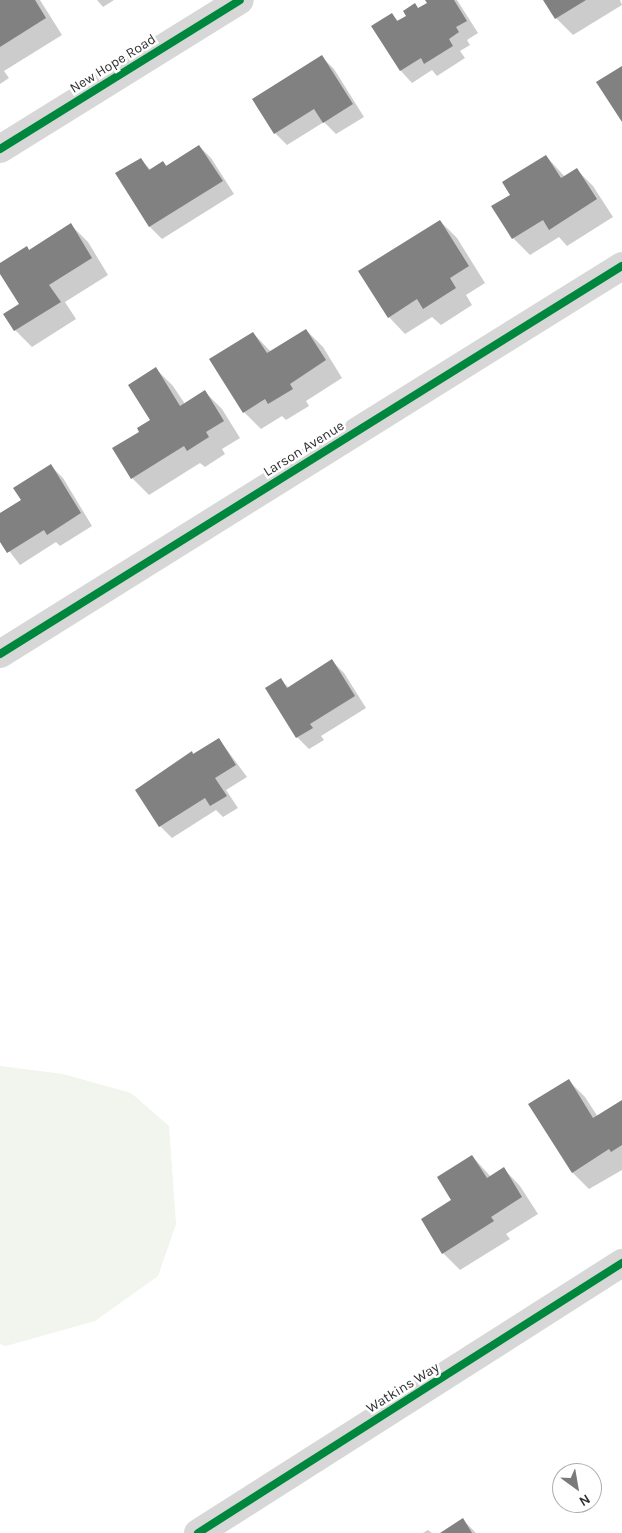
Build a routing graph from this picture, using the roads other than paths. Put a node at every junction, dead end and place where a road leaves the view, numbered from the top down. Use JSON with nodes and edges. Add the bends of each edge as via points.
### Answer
{"nodes":[{"id":1,"x":240,"y":0,"type":"edge"},
{"id":2,"x":0,"y":149,"type":"edge"},
{"id":3,"x":622,"y":266,"type":"edge"},
{"id":4,"x":0,"y":654,"type":"edge"},
{"id":5,"x":622,"y":1263,"type":"edge"},
{"id":6,"x":198,"y":1533,"type":"edge"}],
"edges":[{"from":1,"to":2,"type":"street","name":"New Hope Road"},
{"from":3,"to":4,"type":"street","name":"Larson Avenue"},
{"from":5,"to":6,"type":"street","name":"Watkins Way"}]}
